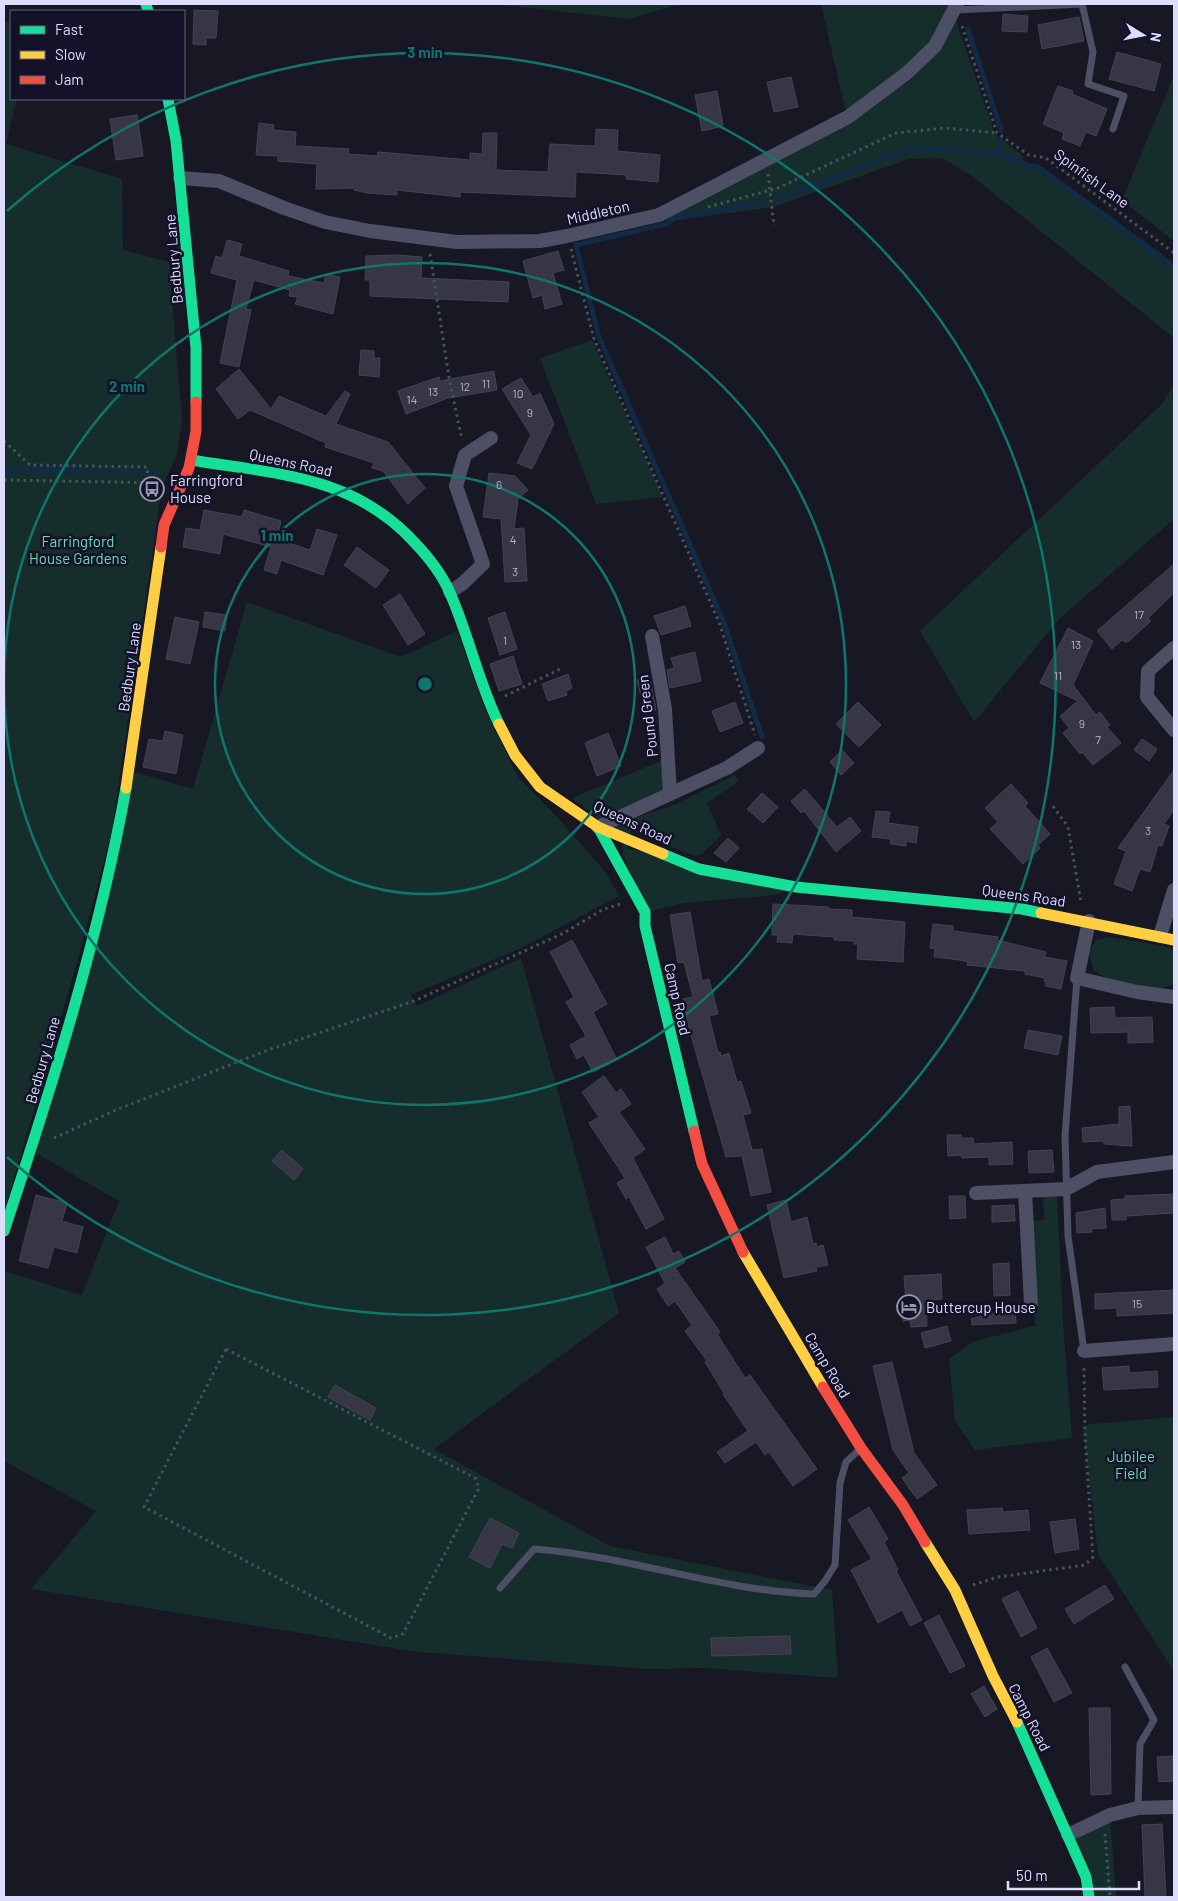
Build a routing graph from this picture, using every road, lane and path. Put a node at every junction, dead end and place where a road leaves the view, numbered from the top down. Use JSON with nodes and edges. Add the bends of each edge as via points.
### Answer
{"nodes":[{"id":1,"x":955,"y":10,"type":"edge"},
{"id":2,"x":168,"y":100,"type":"edge"},
{"id":3,"x":1113,"y":129,"type":"dead end"},
{"id":4,"x":997,"y":132,"type":"junction"},
{"id":5,"x":766,"y":159,"type":"junction"},
{"id":6,"x":180,"y":178,"type":"junction"},
{"id":7,"x":770,"y":190,"type":"junction"},
{"id":8,"x":703,"y":207,"type":"dead end"},
{"id":9,"x":774,"y":226,"type":"dead end"},
{"id":10,"x":567,"y":236,"type":"junction"},
{"id":11,"x":428,"y":238,"type":"junction"},
{"id":12,"x":1174,"y":253,"type":"edge"},
{"id":13,"x":491,"y":438,"type":"dead end"},
{"id":14,"x":4,"y":440,"type":"edge"},
{"id":15,"x":465,"y":455,"type":"junction"},
{"id":16,"x":191,"y":460,"type":"junction"},
{"id":17,"x":4,"y":480,"type":"edge"},
{"id":18,"x":149,"y":482,"type":"junction"},
{"id":19,"x":182,"y":485,"type":"junction"},
{"id":20,"x":450,"y":592,"type":"junction"},
{"id":21,"x":652,"y":636,"type":"dead end"},
{"id":22,"x":1174,"y":648,"type":"edge"},
{"id":23,"x":560,"y":668,"type":"dead end"},
{"id":24,"x":489,"y":704,"type":"junction"},
{"id":25,"x":1174,"y":730,"type":"edge"},
{"id":26,"x":758,"y":748,"type":"joint"},
{"id":27,"x":670,"y":794,"type":"junction"},
{"id":28,"x":1052,"y":806,"type":"dead end"},
{"id":29,"x":598,"y":827,"type":"junction"},
{"id":30,"x":1174,"y":890,"type":"edge"},
{"id":31,"x":637,"y":898,"type":"junction"},
{"id":32,"x":1087,"y":920,"type":"junction"},
{"id":33,"x":1160,"y":936,"type":"junction"},
{"id":34,"x":1174,"y":940,"type":"edge"},
{"id":35,"x":1078,"y":978,"type":"junction"},
{"id":36,"x":1174,"y":997,"type":"edge"},
{"id":37,"x":33,"y":1144,"type":"junction"},
{"id":38,"x":1174,"y":1162,"type":"edge"},
{"id":39,"x":1066,"y":1188,"type":"junction"},
{"id":40,"x":1025,"y":1191,"type":"junction"},
{"id":41,"x":976,"y":1193,"type":"dead end"},
{"id":42,"x":4,"y":1231,"type":"edge"},
{"id":43,"x":1030,"y":1304,"type":"dead end"},
{"id":44,"x":1174,"y":1344,"type":"edge"},
{"id":45,"x":1084,"y":1351,"type":"junction"},
{"id":46,"x":861,"y":1448,"type":"junction"},
{"id":47,"x":471,"y":1502,"type":"joint"},
{"id":48,"x":500,"y":1588,"type":"dead end"},
{"id":49,"x":955,"y":1590,"type":"junction"},
{"id":50,"x":1125,"y":1667,"type":"dead end"},
{"id":51,"x":1174,"y":1807,"type":"edge"},
{"id":52,"x":1138,"y":1808,"type":"junction"},
{"id":53,"x":1104,"y":1818,"type":"junction"},
{"id":54,"x":1068,"y":1835,"type":"junction"},
{"id":55,"x":1089,"y":1897,"type":"edge"},
{"id":56,"x":1110,"y":1897,"type":"edge"}],
"edges":[{"from":1,"to":3,"type":"lane","via":[[1082,4],[1093,52],[1088,84],[1124,96]]},
{"from":1,"to":4,"type":"path"},
{"from":1,"to":5,"type":"street","name":"Middleton","via":[[936,46],[907,74],[848,117]]},
{"from":2,"to":6,"type":"street","name":"Bedbury Lane"},
{"from":4,"to":7,"type":"path","via":[[945,128],[896,133]]},
{"from":4,"to":12,"type":"path","name":"Spinfish Lane","via":[[1029,155],[1046,158]]},
{"from":5,"to":7,"type":"path"},
{"from":5,"to":10,"type":"street","name":"Middleton","via":[[659,215]]},
{"from":6,"to":11,"type":"street","name":"Middleton","via":[[220,181],[324,222]]},
{"from":6,"to":16,"type":"street","name":"Bedbury Lane","via":[[196,348],[196,431]]},
{"from":7,"to":8,"type":"path"},
{"from":7,"to":9,"type":"path"},
{"from":10,"to":11,"type":"street","name":"Middleton","via":[[540,241],[457,242]]},
{"from":10,"to":26,"type":"path","via":[[594,339],[719,622]]},
{"from":11,"to":15,"type":"path","via":[[449,377]]},
{"from":13,"to":15,"type":"street"},
{"from":14,"to":18,"type":"path","via":[[30,465],[147,467]]},
{"from":15,"to":20,"type":"street","via":[[456,486],[482,564]]},
{"from":16,"to":19,"type":"street","name":"Bedbury Lane"},
{"from":16,"to":20,"type":"street","name":"Queens Road","via":[[316,481],[347,492],[376,508],[407,534],[435,565]]},
{"from":17,"to":18,"type":"path"},
{"from":18,"to":19,"type":"path"},
{"from":19,"to":37,"type":"street","name":"Bedbury Lane","via":[[164,524],[118,833],[92,938]]},
{"from":20,"to":24,"type":"street","name":"Queens Road","via":[[474,653]]},
{"from":21,"to":27,"type":"street","name":"Pound Green","via":[[665,708]]},
{"from":22,"to":25,"type":"street","via":[[1148,671],[1147,697]]},
{"from":23,"to":24,"type":"path"},
{"from":24,"to":29,"type":"street","name":"Queens Road","via":[[515,755],[540,787]]},
{"from":26,"to":27,"type":"street","via":[[727,768]]},
{"from":27,"to":29,"type":"street"},
{"from":28,"to":32,"type":"path","via":[[1068,827]]},
{"from":29,"to":31,"type":"street","name":"Camp Road"},
{"from":29,"to":32,"type":"street","name":"Queens Road","via":[[699,869],[796,887],[1022,908]]},
{"from":30,"to":33,"type":"street"},
{"from":31,"to":37,"type":"path","via":[[602,910],[564,933],[414,1001],[268,1050],[116,1110],[38,1145]]},
{"from":31,"to":46,"type":"street","name":"Camp Road","via":[[645,912],[645,926],[702,1164],[748,1263]]},
{"from":32,"to":33,"type":"street","name":"Queens Road"},
{"from":32,"to":35,"type":"street"},
{"from":33,"to":34,"type":"street","name":"Queens Road"},
{"from":35,"to":36,"type":"street"},
{"from":35,"to":39,"type":"lane","via":[[1065,1136]]},
{"from":37,"to":42,"type":"street","name":"Bedbury Lane"},
{"from":38,"to":39,"type":"street","via":[[1097,1172]]},
{"from":39,"to":40,"type":"street"},
{"from":39,"to":45,"type":"lane","via":[[1068,1236]]},
{"from":40,"to":41,"type":"street"},
{"from":40,"to":43,"type":"street"},
{"from":44,"to":45,"type":"street"},
{"from":45,"to":49,"type":"path","via":[[1085,1436],[1093,1557],[1085,1565],[998,1577]]},
{"from":46,"to":48,"type":"lane","via":[[846,1462],[840,1483],[835,1565],[814,1594],[785,1593],[577,1552],[534,1549]]},
{"from":46,"to":49,"type":"street","name":"Camp Road","via":[[903,1505]]},
{"from":47,"to":47,"type":"path","via":[[478,1488],[475,1478],[226,1349],[144,1507],[391,1638],[403,1634]]},
{"from":49,"to":54,"type":"street","name":"Camp Road"},
{"from":50,"to":52,"type":"lane","via":[[1154,1720],[1140,1744]]},
{"from":51,"to":52,"type":"street"},
{"from":52,"to":53,"type":"street"},
{"from":53,"to":54,"type":"street"},
{"from":53,"to":56,"type":"path"},
{"from":54,"to":55,"type":"street","name":"Camp Road","via":[[1086,1877]]}]}
